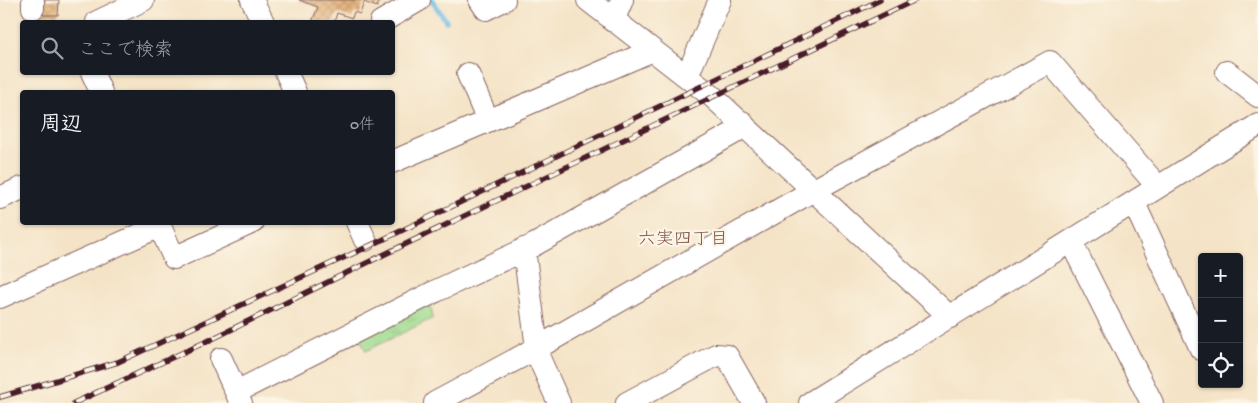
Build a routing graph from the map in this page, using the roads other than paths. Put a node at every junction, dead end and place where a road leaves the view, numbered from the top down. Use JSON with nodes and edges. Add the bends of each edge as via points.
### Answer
{"nodes":[{"id":1,"x":143,"y":0,"type":"edge"},
{"id":2,"x":252,"y":0,"type":"edge"},
{"id":3,"x":419,"y":0,"type":"edge"},
{"id":4,"x":480,"y":0,"type":"edge"},
{"id":5,"x":504,"y":0,"type":"edge"},
{"id":6,"x":588,"y":0,"type":"edge"},
{"id":7,"x":622,"y":0,"type":"edge"},
{"id":8,"x":720,"y":0,"type":"edge"},
{"id":9,"x":101,"y":20,"type":"edge"},
{"id":10,"x":262,"y":20,"type":"edge"},
{"id":11,"x":384,"y":20,"type":"edge"},
{"id":12,"x":614,"y":21,"type":"junction"},
{"id":13,"x":651,"y":51,"type":"junction"},
{"id":14,"x":1227,"y":72,"type":"dead end"},
{"id":15,"x":468,"y":74,"type":"dead end"},
{"id":16,"x":93,"y":75,"type":"edge"},
{"id":17,"x":687,"y":76,"type":"junction"},
{"id":18,"x":100,"y":90,"type":"edge"},
{"id":19,"x":1258,"y":96,"type":"edge"},
{"id":20,"x":488,"y":122,"type":"junction"},
{"id":21,"x":742,"y":122,"type":"junction"},
{"id":22,"x":1258,"y":125,"type":"edge"},
{"id":23,"x":395,"y":161,"type":"edge"},
{"id":24,"x":1158,"y":186,"type":"junction"},
{"id":25,"x":20,"y":189,"type":"edge"},
{"id":26,"x":814,"y":190,"type":"junction"},
{"id":27,"x":0,"y":198,"type":"edge"},
{"id":28,"x":1134,"y":203,"type":"junction"},
{"id":29,"x":157,"y":225,"type":"edge"},
{"id":30,"x":159,"y":225,"type":"edge"},
{"id":31,"x":246,"y":225,"type":"edge"},
{"id":32,"x":1071,"y":242,"type":"junction"},
{"id":33,"x":524,"y":250,"type":"junction"},
{"id":34,"x":0,"y":297,"type":"edge"},
{"id":35,"x":950,"y":317,"type":"junction"},
{"id":36,"x":1198,"y":343,"type":"edge"},
{"id":37,"x":536,"y":348,"type":"junction"},
{"id":38,"x":221,"y":359,"type":"dead end"},
{"id":39,"x":239,"y":397,"type":"edge"},
{"id":40,"x":435,"y":403,"type":"edge"},
{"id":41,"x":559,"y":403,"type":"edge"},
{"id":42,"x":627,"y":403,"type":"edge"},
{"id":43,"x":754,"y":403,"type":"edge"},
{"id":44,"x":810,"y":403,"type":"edge"},
{"id":45,"x":1152,"y":403,"type":"edge"}],
"edges":[{"from":1,"to":9,"type":"street"},
{"from":2,"to":10,"type":"street"},
{"from":3,"to":11,"type":"street"},
{"from":4,"to":5,"type":"street","via":[[486,10]]},
{"from":6,"to":12,"type":"street"},
{"from":7,"to":12,"type":"street"},
{"from":8,"to":17,"type":"street"},
{"from":12,"to":13,"type":"street"},
{"from":13,"to":17,"type":"street"},
{"from":13,"to":20,"type":"street"},
{"from":14,"to":19,"type":"street"},
{"from":15,"to":20,"type":"street"},
{"from":16,"to":18,"type":"street"},
{"from":17,"to":21,"type":"street"},
{"from":20,"to":23,"type":"street"},
{"from":21,"to":26,"type":"street"},
{"from":21,"to":33,"type":"street","via":[[734,133]]},
{"from":22,"to":24,"type":"street"},
{"from":24,"to":26,"type":"street","via":[[1050,62]]},
{"from":24,"to":28,"type":"street"},
{"from":25,"to":27,"type":"street"},
{"from":26,"to":35,"type":"street"},
{"from":26,"to":37,"type":"street"},
{"from":28,"to":32,"type":"street"},
{"from":28,"to":36,"type":"street"},
{"from":29,"to":34,"type":"street"},
{"from":30,"to":31,"type":"street","via":[[174,258]]},
{"from":32,"to":35,"type":"street"},
{"from":32,"to":45,"type":"street"},
{"from":33,"to":37,"type":"street"},
{"from":33,"to":39,"type":"street","via":[[436,290]]},
{"from":35,"to":44,"type":"street"},
{"from":37,"to":40,"type":"street"},
{"from":37,"to":41,"type":"street"},
{"from":38,"to":39,"type":"street"},
{"from":42,"to":43,"type":"street","via":[[716,355],[728,356]]}]}
